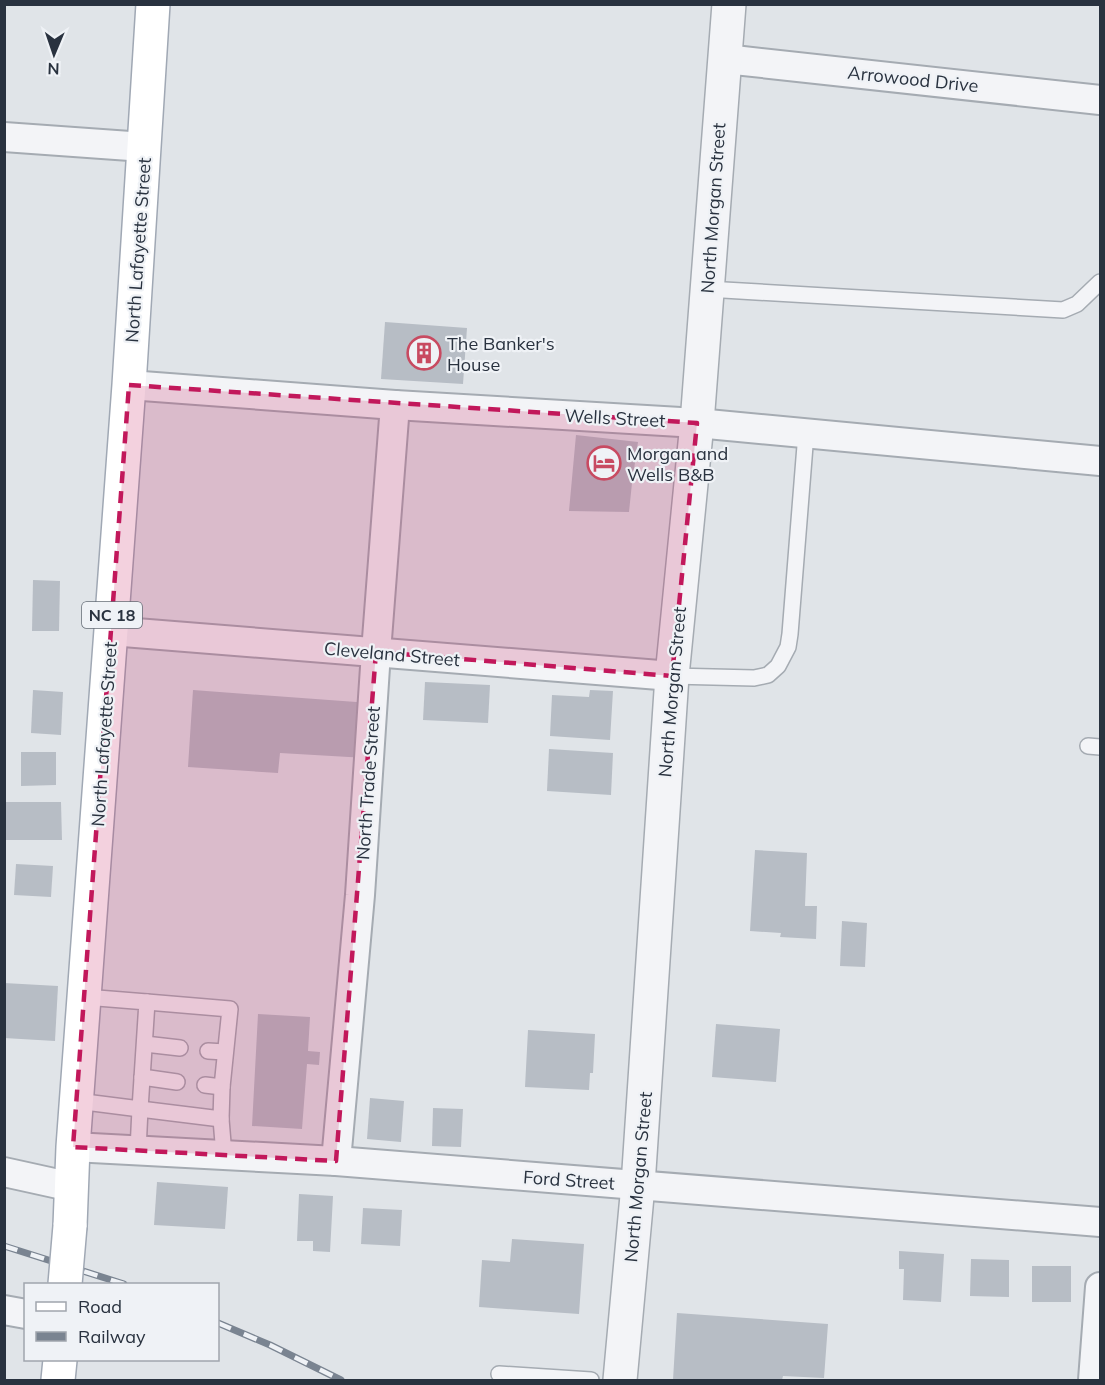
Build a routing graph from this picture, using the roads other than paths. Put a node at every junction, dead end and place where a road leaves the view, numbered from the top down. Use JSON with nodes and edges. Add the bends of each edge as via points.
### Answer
{"nodes":[{"id":1,"x":153,"y":4,"type":"edge"},
{"id":2,"x":729,"y":4,"type":"edge"},
{"id":3,"x":725,"y":59,"type":"junction"},
{"id":4,"x":1101,"y":100,"type":"edge"},
{"id":5,"x":4,"y":137,"type":"edge"},
{"id":6,"x":144,"y":147,"type":"junction"},
{"id":7,"x":1101,"y":282,"type":"edge"},
{"id":8,"x":707,"y":288,"type":"junction"},
{"id":9,"x":129,"y":385,"type":"junction"},
{"id":10,"x":395,"y":405,"type":"junction"},
{"id":11,"x":697,"y":423,"type":"junction"},
{"id":12,"x":806,"y":433,"type":"junction"},
{"id":13,"x":1101,"y":461,"type":"edge"},
{"id":14,"x":111,"y":631,"type":"junction"},
{"id":15,"x":376,"y":652,"type":"junction"},
{"id":16,"x":672,"y":676,"type":"junction"},
{"id":17,"x":85,"y":997,"type":"junction"},
{"id":18,"x":147,"y":1002,"type":"junction"},
{"id":19,"x":145,"y":1044,"type":"junction"},
{"id":20,"x":180,"y":1048,"type":"dead end"},
{"id":21,"x":208,"y":1051,"type":"dead end"},
{"id":22,"x":225,"y":1052,"type":"junction"},
{"id":23,"x":142,"y":1077,"type":"junction"},
{"id":24,"x":177,"y":1082,"type":"dead end"},
{"id":25,"x":205,"y":1085,"type":"dead end"},
{"id":26,"x":222,"y":1087,"type":"junction"},
{"id":27,"x":77,"y":1101,"type":"junction"},
{"id":28,"x":140,"y":1109,"type":"junction"},
{"id":29,"x":221,"y":1119,"type":"junction"},
{"id":30,"x":74,"y":1147,"type":"junction"},
{"id":31,"x":138,"y":1150,"type":"junction"},
{"id":32,"x":224,"y":1155,"type":"junction"},
{"id":33,"x":336,"y":1161,"type":"junction"},
{"id":34,"x":4,"y":1172,"type":"edge"},
{"id":35,"x":638,"y":1185,"type":"junction"},
{"id":36,"x":72,"y":1187,"type":"junction"},
{"id":37,"x":1101,"y":1222,"type":"edge"},
{"id":38,"x":65,"y":1283,"type":"edge"},
{"id":39,"x":1101,"y":1287,"type":"edge"},
{"id":40,"x":4,"y":1310,"type":"edge"},
{"id":41,"x":24,"y":1314,"type":"edge"},
{"id":42,"x":60,"y":1361,"type":"edge"},
{"id":43,"x":499,"y":1374,"type":"dead end"},
{"id":44,"x":58,"y":1380,"type":"edge"},
{"id":45,"x":591,"y":1380,"type":"edge"},
{"id":46,"x":620,"y":1380,"type":"edge"},
{"id":47,"x":1093,"y":1380,"type":"edge"}],
"edges":[{"from":1,"to":6,"type":"main road","name":"North Lafayette Street","number":"NC 18"},
{"from":2,"to":3,"type":"street","name":"North Morgan Street"},
{"from":3,"to":4,"type":"street","name":"Arrowood Drive"},
{"from":3,"to":8,"type":"street","name":"North Morgan Street"},
{"from":5,"to":6,"type":"street"},
{"from":6,"to":9,"type":"main road","name":"North Lafayette Street","number":"NC 18"},
{"from":7,"to":8,"type":"lane","via":[[1077,304],[1063,310]]},
{"from":8,"to":11,"type":"street","name":"North Morgan Street"},
{"from":9,"to":10,"type":"street","name":"Wells Street"},
{"from":9,"to":14,"type":"main road","name":"North Lafayette Street","number":"NC 18"},
{"from":10,"to":11,"type":"street","name":"Wells Street"},
{"from":10,"to":15,"type":"street","name":"North Trade Street"},
{"from":11,"to":12,"type":"street","name":"Wells Street"},
{"from":11,"to":16,"type":"street","name":"North Morgan Street"},
{"from":12,"to":13,"type":"street","name":"Wells Street"},
{"from":12,"to":16,"type":"lane","via":[[790,634],[778,666],[768,675],[754,678]]},
{"from":14,"to":15,"type":"street","name":"Cleveland Street"},
{"from":14,"to":17,"type":"main road","name":"North Lafayette Street","number":"NC 18"},
{"from":15,"to":16,"type":"street","name":"Cleveland Street"},
{"from":15,"to":33,"type":"street","name":"North Trade Street","via":[[360,895]]},
{"from":16,"to":35,"type":"street","name":"North Morgan Street"},
{"from":17,"to":18,"type":"lane"},
{"from":17,"to":27,"type":"main road","name":"North Lafayette Street","number":"NC 18"},
{"from":18,"to":19,"type":"lane"},
{"from":18,"to":22,"type":"lane","via":[[230,1009]]},
{"from":19,"to":20,"type":"lane"},
{"from":19,"to":23,"type":"lane"},
{"from":21,"to":22,"type":"lane"},
{"from":22,"to":26,"type":"lane"},
{"from":23,"to":24,"type":"lane"},
{"from":23,"to":28,"type":"lane"},
{"from":25,"to":26,"type":"lane"},
{"from":26,"to":29,"type":"lane"},
{"from":27,"to":28,"type":"lane"},
{"from":27,"to":30,"type":"main road","name":"North Lafayette Street","number":"NC 18"},
{"from":28,"to":29,"type":"lane"},
{"from":28,"to":31,"type":"lane"},
{"from":29,"to":32,"type":"lane"},
{"from":30,"to":31,"type":"street","name":"Ford Street"},
{"from":30,"to":36,"type":"main road","name":"North Lafayette Street","number":"NC 18"},
{"from":31,"to":32,"type":"street","name":"Ford Street"},
{"from":32,"to":33,"type":"street","name":"Ford Street"},
{"from":33,"to":35,"type":"street","name":"Ford Street"},
{"from":34,"to":36,"type":"street"},
{"from":35,"to":37,"type":"street","name":"Ford Street"},
{"from":35,"to":46,"type":"street","name":"North Morgan Street"},
{"from":36,"to":38,"type":"main road","name":"North Lafayette Street","number":"NC 18","bridge":true},
{"from":39,"to":47,"type":"street"},
{"from":40,"to":41,"type":"street"},
{"from":42,"to":44,"type":"main road"},
{"from":43,"to":45,"type":"lane"}]}
